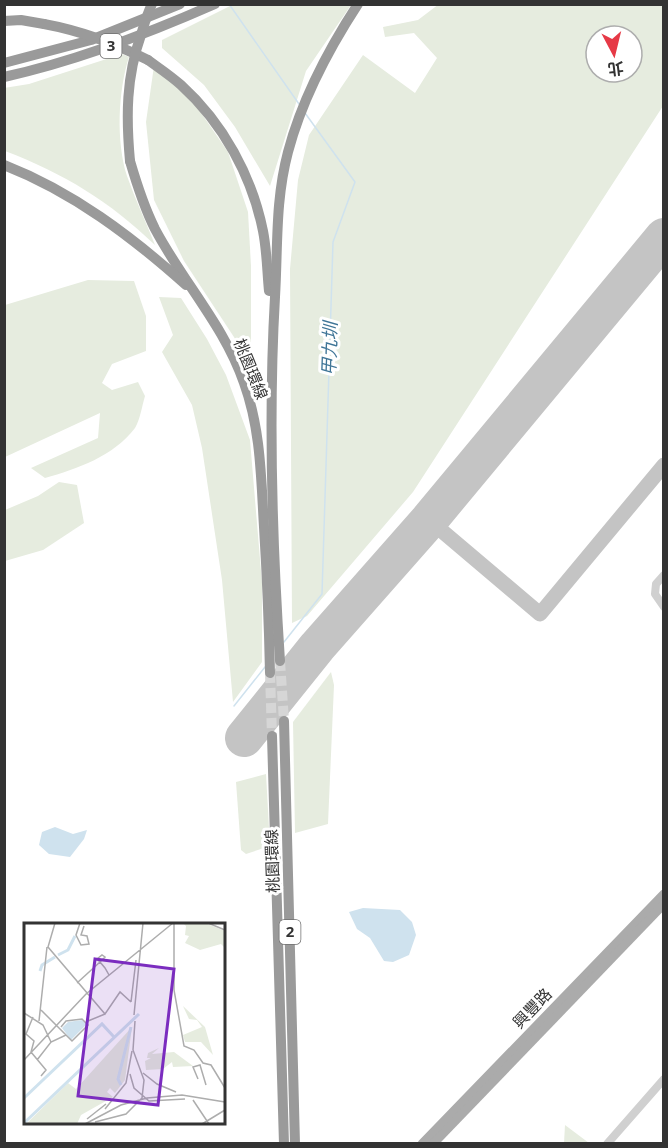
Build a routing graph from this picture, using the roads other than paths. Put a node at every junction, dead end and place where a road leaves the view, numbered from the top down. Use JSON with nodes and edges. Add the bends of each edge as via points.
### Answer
{"nodes":[{"id":1,"x":152,"y":4,"type":"edge"},
{"id":2,"x":180,"y":4,"type":"edge"},
{"id":3,"x":214,"y":4,"type":"edge"},
{"id":4,"x":358,"y":4,"type":"edge"},
{"id":5,"x":4,"y":21,"type":"edge"},
{"id":6,"x":4,"y":63,"type":"edge"},
{"id":7,"x":4,"y":77,"type":"edge"},
{"id":8,"x":4,"y":165,"type":"edge"},
{"id":9,"x":199,"y":298,"type":"junction"},
{"id":10,"x":272,"y":321,"type":"junction"},
{"id":11,"x":663,"y":574,"type":"edge"},
{"id":12,"x":663,"y":607,"type":"edge"},
{"id":13,"x":284,"y":722,"type":"tunnel mouth"},
{"id":14,"x":272,"y":736,"type":"tunnel mouth"},
{"id":15,"x":663,"y":894,"type":"edge"},
{"id":16,"x":663,"y":904,"type":"edge"},
{"id":17,"x":663,"y":1079,"type":"edge"},
{"id":18,"x":284,"y":1143,"type":"edge"},
{"id":19,"x":295,"y":1143,"type":"edge"},
{"id":20,"x":422,"y":1143,"type":"edge"},
{"id":21,"x":434,"y":1143,"type":"edge"},
{"id":22,"x":607,"y":1143,"type":"edge"}],
"edges":[{"from":1,"to":9,"type":"highway","name":"桃園環線","bridge":true,"via":[[129,77],[130,161],[156,230]]},
{"from":2,"to":6,"type":"highway","number":"3","via":[[91,40]]},
{"from":3,"to":7,"type":"highway","number":"3","via":[[95,52]]},
{"from":4,"to":10,"type":"highway","via":[[302,109],[288,152],[275,244]]},
{"from":5,"to":10,"type":"highway","bridge":true,"via":[[44,24],[113,43],[148,60],[181,86],[213,120],[230,143],[255,201],[263,232]]},
{"from":8,"to":9,"type":"highway","via":[[70,197],[130,236]]},
{"from":9,"to":10,"type":"highway","name":"桃園環線","via":[[244,382],[257,429],[275,659]]},
{"from":11,"to":12,"type":"street","via":[[655,594]]},
{"from":13,"to":19,"type":"highway","name":"桃園環線","number":"2"},
{"from":14,"to":18,"type":"highway","name":"桃園環線","number":"2"},
{"from":15,"to":20,"type":"main road","name":"興豐路"},
{"from":16,"to":21,"type":"main road","name":"興豐路"},
{"from":17,"to":22,"type":"street"}]}
